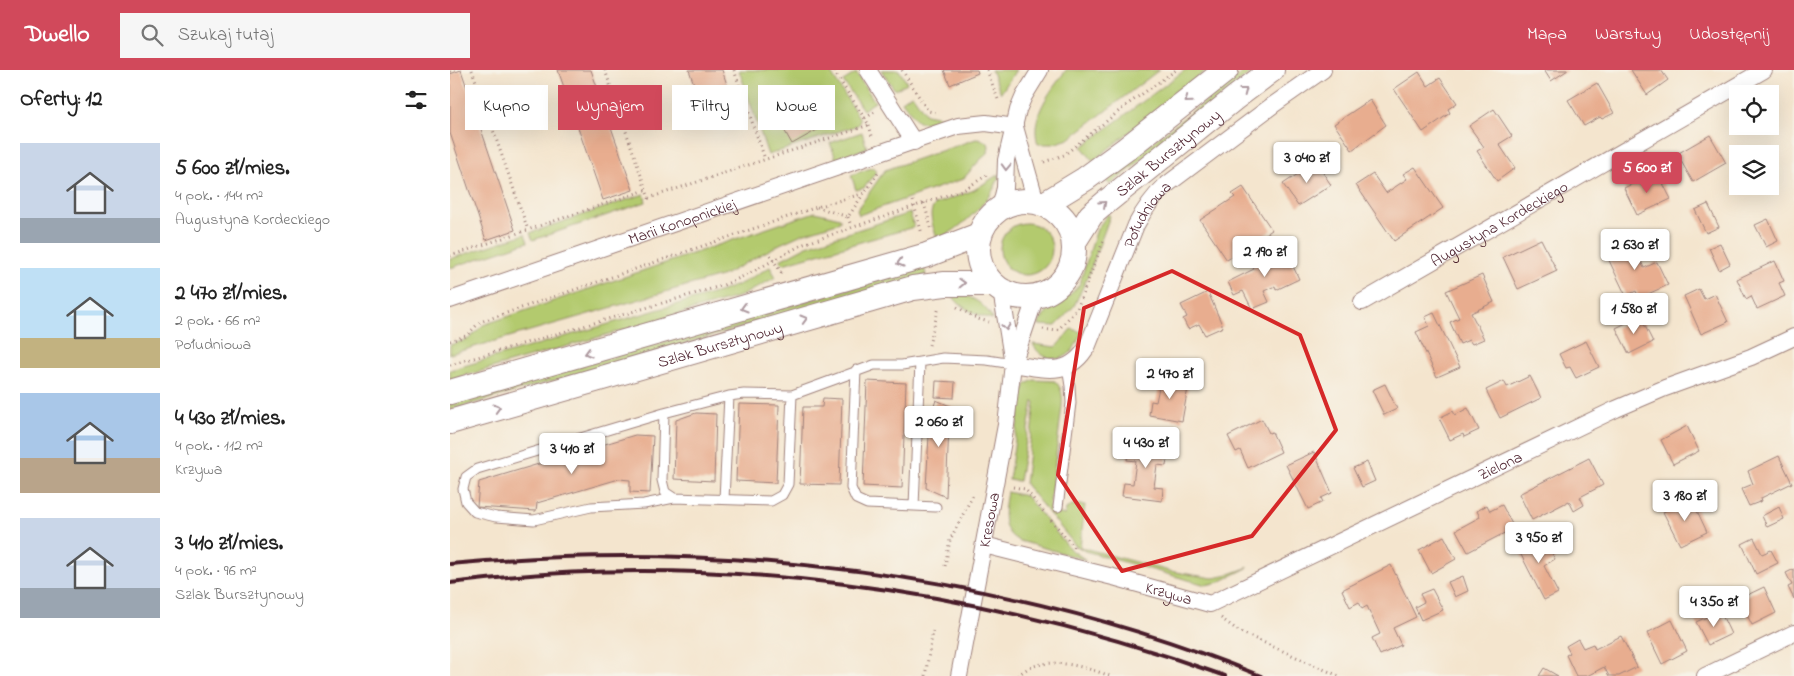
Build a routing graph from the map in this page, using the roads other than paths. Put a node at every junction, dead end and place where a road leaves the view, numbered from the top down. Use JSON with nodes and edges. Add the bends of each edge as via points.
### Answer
{"nodes":[{"id":1,"x":868,"y":70,"type":"edge"},
{"id":2,"x":1040,"y":70,"type":"edge"},
{"id":3,"x":1226,"y":70,"type":"edge"},
{"id":4,"x":1272,"y":70,"type":"edge"},
{"id":5,"x":1323,"y":70,"type":"edge"},
{"id":6,"x":1764,"y":70,"type":"edge"},
{"id":7,"x":1014,"y":127,"type":"junction"},
{"id":8,"x":914,"y":142,"type":"junction"},
{"id":9,"x":1040,"y":203,"type":"junction"},
{"id":10,"x":1000,"y":208,"type":"junction"},
{"id":11,"x":979,"y":235,"type":"junction"},
{"id":12,"x":1074,"y":242,"type":"junction"},
{"id":13,"x":997,"y":287,"type":"junction"},
{"id":14,"x":1036,"y":296,"type":"junction"},
{"id":15,"x":450,"y":300,"type":"edge"},
{"id":16,"x":1362,"y":302,"type":"dead end"},
{"id":17,"x":1794,"y":338,"type":"edge"},
{"id":18,"x":920,"y":362,"type":"junction"},
{"id":19,"x":1013,"y":364,"type":"junction"},
{"id":20,"x":1066,"y":367,"type":"junction"},
{"id":21,"x":856,"y":370,"type":"junction"},
{"id":22,"x":450,"y":392,"type":"edge"},
{"id":23,"x":792,"y":395,"type":"junction"},
{"id":24,"x":728,"y":396,"type":"junction"},
{"id":25,"x":664,"y":413,"type":"junction"},
{"id":26,"x":450,"y":422,"type":"edge"},
{"id":27,"x":674,"y":498,"type":"junction"},
{"id":28,"x":724,"y":500,"type":"junction"},
{"id":29,"x":914,"y":506,"type":"junction"},
{"id":30,"x":1058,"y":507,"type":"dead end"},
{"id":31,"x":936,"y":508,"type":"dead end"},
{"id":32,"x":984,"y":545,"type":"junction"},
{"id":33,"x":1210,"y":604,"type":"joint"},
{"id":34,"x":1794,"y":633,"type":"edge"},
{"id":35,"x":959,"y":676,"type":"edge"},
{"id":36,"x":1705,"y":676,"type":"edge"}],
"edges":[{"from":1,"to":8,"type":"street"},
{"from":2,"to":7,"type":"street","via":[[1024,96]]},
{"from":3,"to":9,"type":"main road","name":"Szlak Bursztynowy","one_way":true,"via":[[1085,179]]},
{"from":12,"to":4,"type":"main road","name":"Szlak Bursztynowy","one_way":true,"via":[[1091,215],[1108,200]]},
{"from":5,"to":20,"type":"street","name":"Południowa","via":[[1273,104],[1153,197],[1136,225],[1088,345],[1076,362]]},
{"from":6,"to":16,"type":"street","name":"Augustyna Kordeckiego"},
{"from":7,"to":8,"type":"street","name":"Marii Konopnickiej","via":[[972,123]]},
{"from":7,"to":9,"type":"street"},
{"from":7,"to":10,"type":"street","one_way":true},
{"from":8,"to":15,"type":"street","name":"Marii Konopnickiej"},
{"from":9,"to":10,"type":"main road","via":[[1024,201]]},
{"from":9,"to":12,"type":"main road","via":[[1055,210],[1064,220]]},
{"from":10,"to":11,"type":"main road","via":[[991,215]]},
{"from":11,"to":13,"type":"main road","via":[[979,261],[984,273]]},
{"from":11,"to":22,"type":"main road","name":"Szlak Bursztynowy","one_way":true,"via":[[927,255]]},
{"from":12,"to":14,"type":"main road","via":[[1069,271],[1049,291]]},
{"from":13,"to":14,"type":"main road","via":[[1012,295]]},
{"from":13,"to":19,"type":"street","one_way":true},
{"from":26,"to":13,"type":"main road","name":"Szlak Bursztynowy","one_way":true,"via":[[899,292],[945,284]]},
{"from":14,"to":19,"type":"street"},
{"from":17,"to":33,"type":"street","name":"Zielona","via":[[1616,410]]},
{"from":18,"to":19,"type":"lane","via":[[942,358]]},
{"from":18,"to":21,"type":"lane","via":[[874,365]]},
{"from":18,"to":29,"type":"lane"},
{"from":19,"to":20,"type":"street","via":[[1045,369]]},
{"from":19,"to":32,"type":"street","name":"Kresowa","via":[[1006,425]]},
{"from":20,"to":30,"type":"lane","via":[[1071,403]]},
{"from":21,"to":23,"type":"lane"},
{"from":21,"to":29,"type":"lane","via":[[852,488],[856,499],[867,504]]},
{"from":23,"to":24,"type":"lane"},
{"from":23,"to":28,"type":"lane","via":[[788,484],[782,495],[771,501]]},
{"from":24,"to":25,"type":"lane"},
{"from":24,"to":28,"type":"lane"},
{"from":25,"to":27,"type":"lane","via":[[662,480],[665,492]]},
{"from":25,"to":27,"type":"lane","via":[[476,469],[466,477],[463,489],[466,502],[475,512],[496,518],[534,520],[591,507],[644,504]]},
{"from":27,"to":28,"type":"lane"},
{"from":29,"to":31,"type":"lane"},
{"from":32,"to":33,"type":"street","name":"Krzywa"},
{"from":32,"to":35,"type":"street","name":"Kresowa"},
{"from":34,"to":36,"type":"street"}]}
